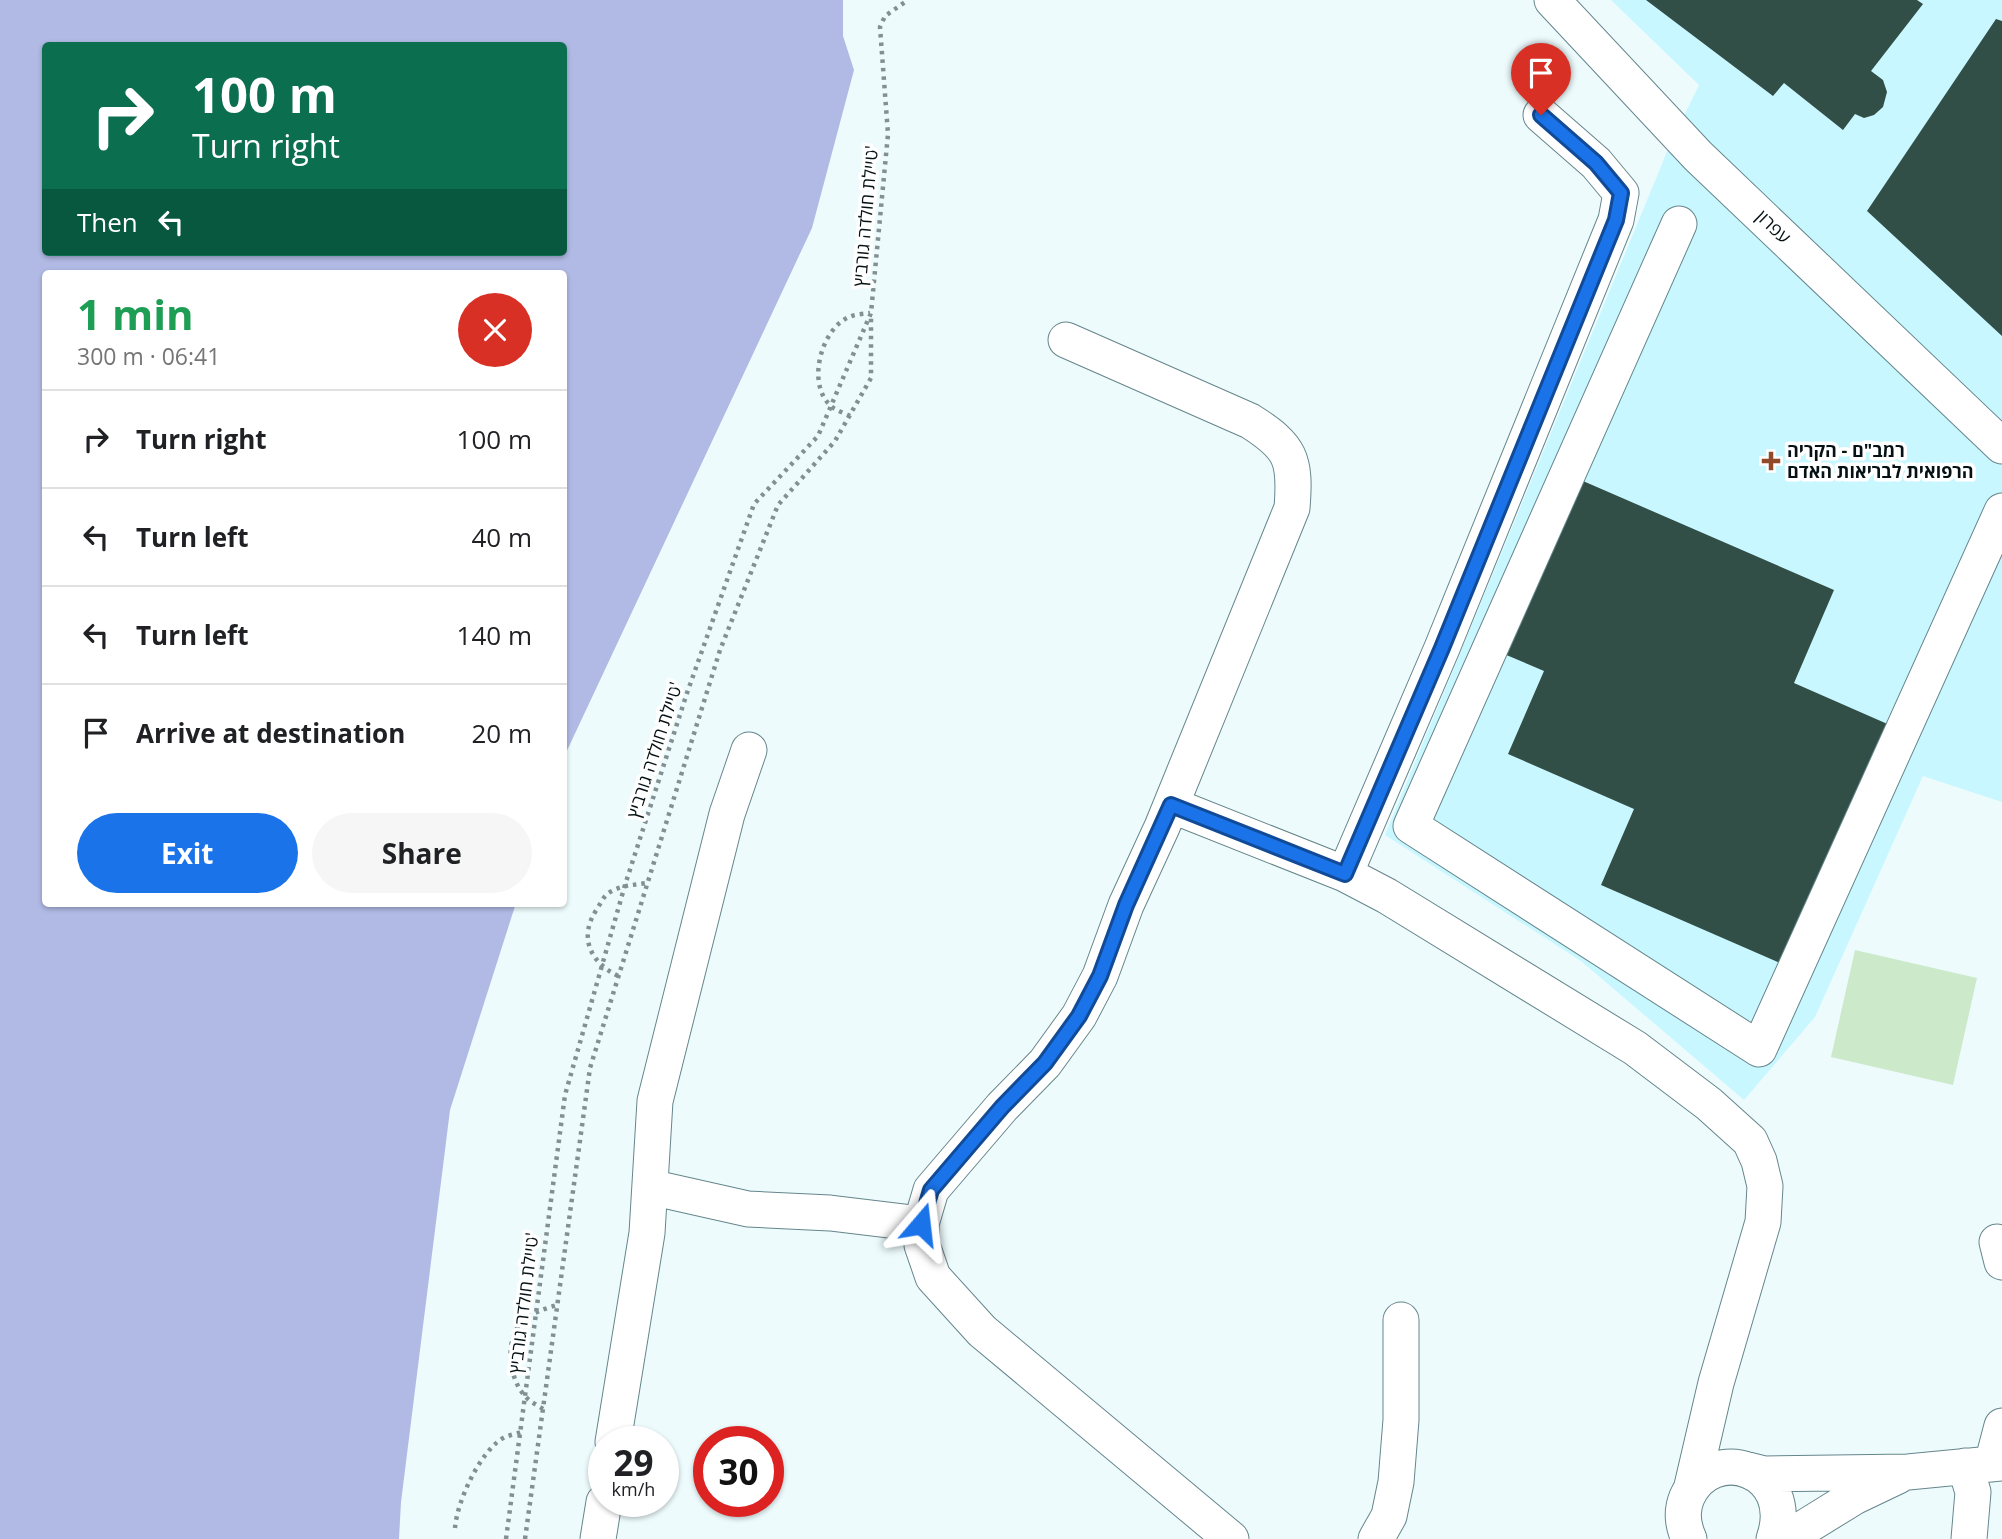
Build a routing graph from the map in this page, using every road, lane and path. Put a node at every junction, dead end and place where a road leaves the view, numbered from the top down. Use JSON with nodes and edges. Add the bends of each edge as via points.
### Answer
{"nodes":[{"id":1,"x":908,"y":0,"type":"edge"},
{"id":2,"x":1552,"y":0,"type":"edge"},
{"id":3,"x":1541,"y":115,"type":"dead end"},
{"id":4,"x":1679,"y":224,"type":"dead end"},
{"id":5,"x":871,"y":313,"type":"junction"},
{"id":6,"x":1066,"y":340,"type":"dead end"},
{"id":7,"x":831,"y":406,"type":"junction"},
{"id":8,"x":850,"y":416,"type":"junction"},
{"id":9,"x":2002,"y":446,"type":"edge"},
{"id":10,"x":2002,"y":511,"type":"edge"},
{"id":11,"x":749,"y":750,"type":"dead end"},
{"id":12,"x":1171,"y":805,"type":"junction"},
{"id":13,"x":1345,"y":874,"type":"junction"},
{"id":14,"x":647,"y":883,"type":"junction"},
{"id":15,"x":625,"y":885,"type":"junction"},
{"id":16,"x":601,"y":968,"type":"junction"},
{"id":17,"x":618,"y":976,"type":"junction"},
{"id":18,"x":650,"y":1187,"type":"junction"},
{"id":19,"x":921,"y":1224,"type":"junction"},
{"id":20,"x":557,"y":1306,"type":"junction"},
{"id":21,"x":537,"y":1311,"type":"junction"},
{"id":22,"x":1401,"y":1320,"type":"dead end"},
{"id":23,"x":1716,"y":1383,"type":"junction"},
{"id":24,"x":526,"y":1398,"type":"junction"},
{"id":25,"x":543,"y":1409,"type":"junction"},
{"id":26,"x":616,"y":1426,"type":"edge"},
{"id":27,"x":2002,"y":1426,"type":"edge"},
{"id":28,"x":521,"y":1432,"type":"junction"},
{"id":29,"x":1986,"y":1464,"type":"edge"},
{"id":30,"x":1740,"y":1469,"type":"junction"},
{"id":31,"x":1908,"y":1472,"type":"junction"},
{"id":32,"x":602,"y":1517,"type":"edge"},
{"id":33,"x":1685,"y":1520,"type":"edge"},
{"id":34,"x":455,"y":1528,"type":"dead end"},
{"id":35,"x":506,"y":1539,"type":"edge"},
{"id":36,"x":525,"y":1539,"type":"edge"},
{"id":37,"x":598,"y":1539,"type":"edge"},
{"id":38,"x":1231,"y":1539,"type":"edge"},
{"id":39,"x":1376,"y":1539,"type":"edge"},
{"id":40,"x":1774,"y":1539,"type":"edge"},
{"id":41,"x":1786,"y":1539,"type":"edge"},
{"id":42,"x":1969,"y":1539,"type":"edge"}],
"edges":[{"from":1,"to":5,"type":"path","name":"טיילת חולדה גורביץ'","via":[[884,16],[880,27],[888,134]]},
{"from":2,"to":9,"type":"street","name":"עפרון","via":[[1698,156]]},
{"from":3,"to":13,"type":"street","via":[[1596,163],[1621,193],[1616,220]]},
{"from":4,"to":10,"type":"street","via":[[1411,826],[1759,1049]]},
{"from":5,"to":7,"type":"path","name":"טיילת חולדה גורביץ'"},
{"from":5,"to":7,"type":"path","via":[[850,317],[833,328],[822,351],[817,370]]},
{"from":5,"to":8,"type":"path","via":[[871,378]]},
{"from":6,"to":12,"type":"street","via":[[1250,421],[1277,438],[1288,453],[1294,482],[1292,508]]},
{"from":7,"to":8,"type":"path"},
{"from":7,"to":15,"type":"path","name":"טיילת חולדה גורביץ'","via":[[818,436],[754,505]]},
{"from":8,"to":14,"type":"path","via":[[835,441],[778,505],[720,650]]},
{"from":11,"to":18,"type":"street","via":[[727,814],[655,1101]]},
{"from":12,"to":13,"type":"street"},
{"from":12,"to":19,"type":"street","via":[[1079,1016],[1045,1063],[931,1190]]},
{"from":13,"to":23,"type":"street","via":[[1635,1048],[1750,1141],[1765,1186],[1763,1222]]},
{"from":14,"to":15,"type":"path"},
{"from":14,"to":17,"type":"path"},
{"from":15,"to":16,"type":"path","name":"טיילת חולדה גורביץ'"},
{"from":15,"to":16,"type":"path","via":[[607,893],[592,916],[588,939]]},
{"from":16,"to":17,"type":"path"},
{"from":16,"to":21,"type":"path","name":"טיילת חולדה גורביץ'","via":[[565,1095]]},
{"from":17,"to":20,"type":"path","via":[[590,1068]]},
{"from":18,"to":19,"type":"street","via":[[748,1209]]},
{"from":18,"to":26,"type":"street","via":[[647,1233]]},
{"from":19,"to":38,"type":"street","via":[[922,1245],[933,1277],[982,1331]]},
{"from":20,"to":21,"type":"path"},
{"from":20,"to":25,"type":"path"},
{"from":21,"to":24,"type":"path","name":"טיילת חולדה גורביץ'"},
{"from":21,"to":24,"type":"path","via":[[520,1324],[512,1340],[511,1364]]},
{"from":22,"to":39,"type":"street","via":[[1396,1482],[1389,1516]]},
{"from":23,"to":30,"type":"street","via":[[1712,1429],[1717,1452]]},
{"from":23,"to":33,"type":"street"},
{"from":24,"to":25,"type":"path"},
{"from":24,"to":28,"type":"path","name":"טיילת חולדה גורביץ'"},
{"from":25,"to":36,"type":"path"},
{"from":27,"to":29,"type":"street"},
{"from":28,"to":34,"type":"path","via":[[504,1437],[468,1482]]},
{"from":28,"to":35,"type":"path","name":"טיילת חולדה גורביץ'"},
{"from":29,"to":31,"type":"street"},
{"from":29,"to":42,"type":"street","via":[[1973,1492]]},
{"from":30,"to":31,"type":"street","via":[[1764,1474]]},
{"from":30,"to":33,"type":"street","via":[[1717,1469],[1703,1476]]},
{"from":30,"to":40,"type":"street","via":[[1762,1479],[1773,1491],[1779,1507]]},
{"from":31,"to":41,"type":"street","via":[[1882,1482]]},
{"from":32,"to":37,"type":"street"}]}
